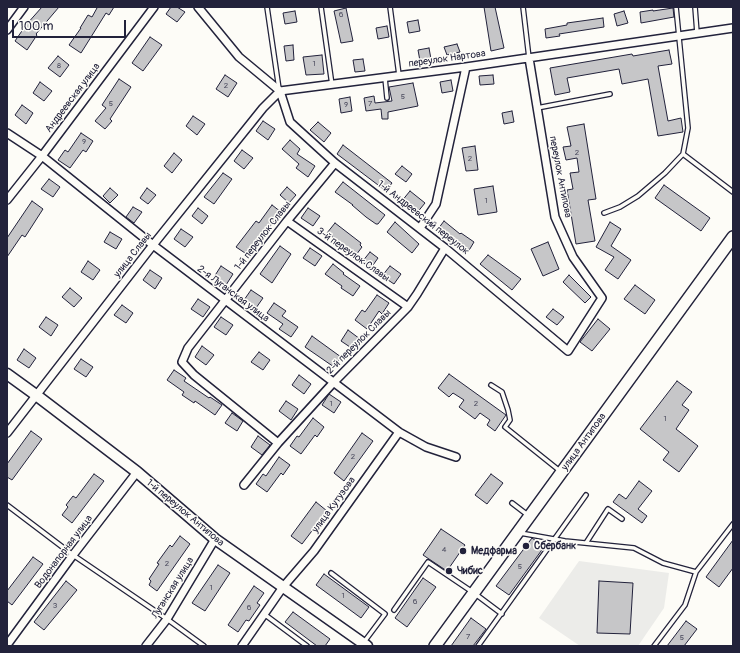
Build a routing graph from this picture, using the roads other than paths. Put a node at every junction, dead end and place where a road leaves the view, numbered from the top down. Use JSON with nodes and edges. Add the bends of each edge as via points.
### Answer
{"nodes":[{"id":1,"x":24,"y":7,"type":"edge"},
{"id":2,"x":154,"y":7,"type":"edge"},
{"id":3,"x":198,"y":7,"type":"edge"},
{"id":4,"x":267,"y":7,"type":"edge"},
{"id":5,"x":321,"y":7,"type":"edge"},
{"id":6,"x":390,"y":7,"type":"edge"},
{"id":7,"x":523,"y":7,"type":"edge"},
{"id":8,"x":676,"y":7,"type":"edge"},
{"id":9,"x":695,"y":7,"type":"edge"},
{"id":10,"x":733,"y":28,"type":"edge"},
{"id":11,"x":7,"y":30,"type":"edge"},
{"id":12,"x":697,"y":33,"type":"junction"},
{"id":13,"x":678,"y":35,"type":"junction"},
{"id":14,"x":529,"y":58,"type":"junction"},
{"id":15,"x":466,"y":67,"type":"junction"},
{"id":16,"x":399,"y":76,"type":"junction"},
{"id":17,"x":385,"y":78,"type":"junction"},
{"id":18,"x":332,"y":85,"type":"junction"},
{"id":19,"x":280,"y":91,"type":"junction"},
{"id":20,"x":610,"y":94,"type":"dead end"},
{"id":21,"x":388,"y":98,"type":"dead end"},
{"id":22,"x":537,"y":108,"type":"junction"},
{"id":23,"x":7,"y":133,"type":"edge"},
{"id":24,"x":683,"y":154,"type":"junction"},
{"id":25,"x":42,"y":156,"type":"junction"},
{"id":26,"x":335,"y":162,"type":"junction"},
{"id":27,"x":733,"y":192,"type":"edge"},
{"id":28,"x":7,"y":200,"type":"edge"},
{"id":29,"x":604,"y":213,"type":"dead end"},
{"id":30,"x":287,"y":221,"type":"junction"},
{"id":31,"x":420,"y":228,"type":"junction"},
{"id":32,"x":733,"y":237,"type":"edge"},
{"id":33,"x":153,"y":246,"type":"junction"},
{"id":34,"x":445,"y":248,"type":"junction"},
{"id":35,"x":225,"y":301,"type":"junction"},
{"id":36,"x":408,"y":306,"type":"junction"},
{"id":37,"x":568,"y":351,"type":"joint"},
{"id":38,"x":7,"y":374,"type":"edge"},
{"id":39,"x":332,"y":383,"type":"junction"},
{"id":40,"x":491,"y":385,"type":"dead end"},
{"id":41,"x":36,"y":395,"type":"junction"},
{"id":42,"x":399,"y":432,"type":"junction"},
{"id":43,"x":7,"y":434,"type":"edge"},
{"id":44,"x":278,"y":443,"type":"junction"},
{"id":45,"x":456,"y":457,"type":"dead end"},
{"id":46,"x":137,"y":472,"type":"junction"},
{"id":47,"x":562,"y":473,"type":"junction"},
{"id":48,"x":244,"y":485,"type":"dead end"},
{"id":49,"x":586,"y":496,"type":"dead end"},
{"id":50,"x":512,"y":503,"type":"dead end"},
{"id":51,"x":7,"y":505,"type":"edge"},
{"id":52,"x":529,"y":517,"type":"junction"},
{"id":53,"x":622,"y":518,"type":"dead end"},
{"id":54,"x":733,"y":524,"type":"edge"},
{"id":55,"x":518,"y":532,"type":"junction"},
{"id":56,"x":214,"y":539,"type":"junction"},
{"id":57,"x":555,"y":539,"type":"junction"},
{"id":58,"x":586,"y":543,"type":"junction"},
{"id":59,"x":73,"y":555,"type":"junction"},
{"id":60,"x":696,"y":572,"type":"junction"},
{"id":61,"x":331,"y":573,"type":"dead end"},
{"id":62,"x":283,"y":587,"type":"junction"},
{"id":63,"x":474,"y":593,"type":"junction"},
{"id":64,"x":394,"y":610,"type":"dead end"},
{"id":65,"x":264,"y":614,"type":"junction"},
{"id":66,"x":502,"y":614,"type":"junction"},
{"id":67,"x":167,"y":619,"type":"junction"},
{"id":68,"x":7,"y":645,"type":"edge"},
{"id":69,"x":365,"y":645,"type":"edge"},
{"id":70,"x":146,"y":646,"type":"edge"},
{"id":71,"x":204,"y":646,"type":"edge"},
{"id":72,"x":242,"y":646,"type":"edge"},
{"id":73,"x":307,"y":646,"type":"edge"},
{"id":74,"x":435,"y":646,"type":"edge"},
{"id":75,"x":478,"y":646,"type":"edge"},
{"id":76,"x":654,"y":646,"type":"edge"}],
"edges":[{"from":1,"to":11,"type":"street"},
{"from":2,"to":25,"type":"street","name":"Андреевская улица"},
{"from":3,"to":19,"type":"street","via":[[239,57]]},
{"from":4,"to":19,"type":"lane"},
{"from":5,"to":18,"type":"lane"},
{"from":6,"to":16,"type":"lane"},
{"from":7,"to":14,"type":"lane"},
{"from":8,"to":13,"type":"lane"},
{"from":9,"to":12,"type":"lane"},
{"from":10,"to":12,"type":"street","name":"переулок Нартова"},
{"from":12,"to":13,"type":"street","name":"переулок Нартова"},
{"from":13,"to":14,"type":"street","name":"переулок Нартова"},
{"from":13,"to":24,"type":"lane","via":[[688,128]]},
{"from":14,"to":15,"type":"street","name":"переулок Нартова"},
{"from":14,"to":22,"type":"street","name":"переулок Антипова"},
{"from":15,"to":16,"type":"street","name":"переулок Нартова"},
{"from":15,"to":31,"type":"street","via":[[436,204]]},
{"from":16,"to":17,"type":"street","name":"переулок Нартова"},
{"from":17,"to":18,"type":"street","name":"переулок Нартова"},
{"from":17,"to":21,"type":"lane"},
{"from":18,"to":19,"type":"street","name":"переулок Нартова"},
{"from":19,"to":26,"type":"street","name":"1-й Андреевский переулок","via":[[290,122]]},
{"from":19,"to":33,"type":"street","name":"улица Славы","via":[[263,108]]},
{"from":20,"to":22,"type":"lane"},
{"from":22,"to":37,"type":"street","name":"переулок Антипова","via":[[555,217],[573,256],[602,298]]},
{"from":23,"to":25,"type":"street","name":"2-я Луганская улица"},
{"from":24,"to":27,"type":"lane"},
{"from":24,"to":29,"type":"lane","via":[[638,196]]},
{"from":25,"to":28,"type":"street","name":"Андреевская улица"},
{"from":25,"to":33,"type":"street","name":"2-я Луганская улица"},
{"from":26,"to":30,"type":"street","name":"1-й переулок Славы"},
{"from":26,"to":31,"type":"street","name":"1-й Андреевский переулок"},
{"from":30,"to":35,"type":"street","name":"1-й переулок Славы"},
{"from":30,"to":36,"type":"street","name":"3-й переулок Славы"},
{"from":31,"to":34,"type":"street","name":"1-й Андреевский переулок"},
{"from":32,"to":47,"type":"main road","name":"улица Антипова"},
{"from":33,"to":35,"type":"street","name":"2-я Луганская улица"},
{"from":33,"to":41,"type":"street","name":"улица Славы"},
{"from":34,"to":36,"type":"street","name":"2-й переулок Славы"},
{"from":34,"to":37,"type":"street","name":"1-й Андреевский переулок"},
{"from":35,"to":39,"type":"street","name":"2-я Луганская улица"},
{"from":35,"to":44,"type":"street","name":"1-й переулок Славы","via":[[188,348],[182,362],[194,375]]},
{"from":36,"to":39,"type":"street","name":"2-й переулок Славы"},
{"from":38,"to":41,"type":"main road","name":"1-й переулок Антипова"},
{"from":39,"to":42,"type":"street","name":"2-я Луганская улица"},
{"from":39,"to":44,"type":"street","name":"2-й переулок Славы"},
{"from":40,"to":47,"type":"lane","via":[[502,392],[508,410],[510,420],[505,427]]},
{"from":41,"to":43,"type":"street","name":"улица Славы"},
{"from":41,"to":46,"type":"main road","name":"1-й переулок Антипова"},
{"from":42,"to":45,"type":"street","name":"2-я Луганская улица","via":[[426,447]]},
{"from":42,"to":62,"type":"street","name":"улица Кутузова","via":[[314,551]]},
{"from":44,"to":48,"type":"street","name":"2-й переулок Славы"},
{"from":46,"to":56,"type":"main road","name":"1-й переулок Антипова"},
{"from":46,"to":59,"type":"street","name":"Водонапорная улица"},
{"from":47,"to":52,"type":"main road","name":"улица Антипова"},
{"from":49,"to":57,"type":"lane"},
{"from":50,"to":52,"type":"lane"},
{"from":51,"to":59,"type":"lane"},
{"from":52,"to":55,"type":"main road","name":"улица Антипова"},
{"from":53,"to":58,"type":"lane","via":[[608,509]]},
{"from":54,"to":60,"type":"lane"},
{"from":55,"to":57,"type":"lane"},
{"from":55,"to":63,"type":"main road","name":"улица Антипова"},
{"from":56,"to":62,"type":"main road","name":"1-й переулок Антипова"},
{"from":56,"to":67,"type":"street","name":"Луганская улица"},
{"from":57,"to":58,"type":"lane"},
{"from":57,"to":66,"type":"lane"},
{"from":58,"to":60,"type":"lane","via":[[634,548],[663,563]]},
{"from":59,"to":67,"type":"lane"},
{"from":59,"to":68,"type":"street","name":"Водонапорная улица"},
{"from":60,"to":76,"type":"lane","via":[[685,605]]},
{"from":61,"to":69,"type":"lane","via":[[385,614]]},
{"from":62,"to":65,"type":"street","name":"улица Кутузова"},
{"from":62,"to":69,"type":"main road","name":"1-й переулок Антипова"},
{"from":63,"to":64,"type":"lane","via":[[428,562]]},
{"from":63,"to":66,"type":"lane"},
{"from":63,"to":74,"type":"main road","name":"улица Антипова"},
{"from":65,"to":72,"type":"street","name":"улица Кутузова"},
{"from":65,"to":73,"type":"lane"},
{"from":66,"to":75,"type":"lane"},
{"from":67,"to":70,"type":"street","name":"Луганская улица"},
{"from":67,"to":71,"type":"lane"}]}
